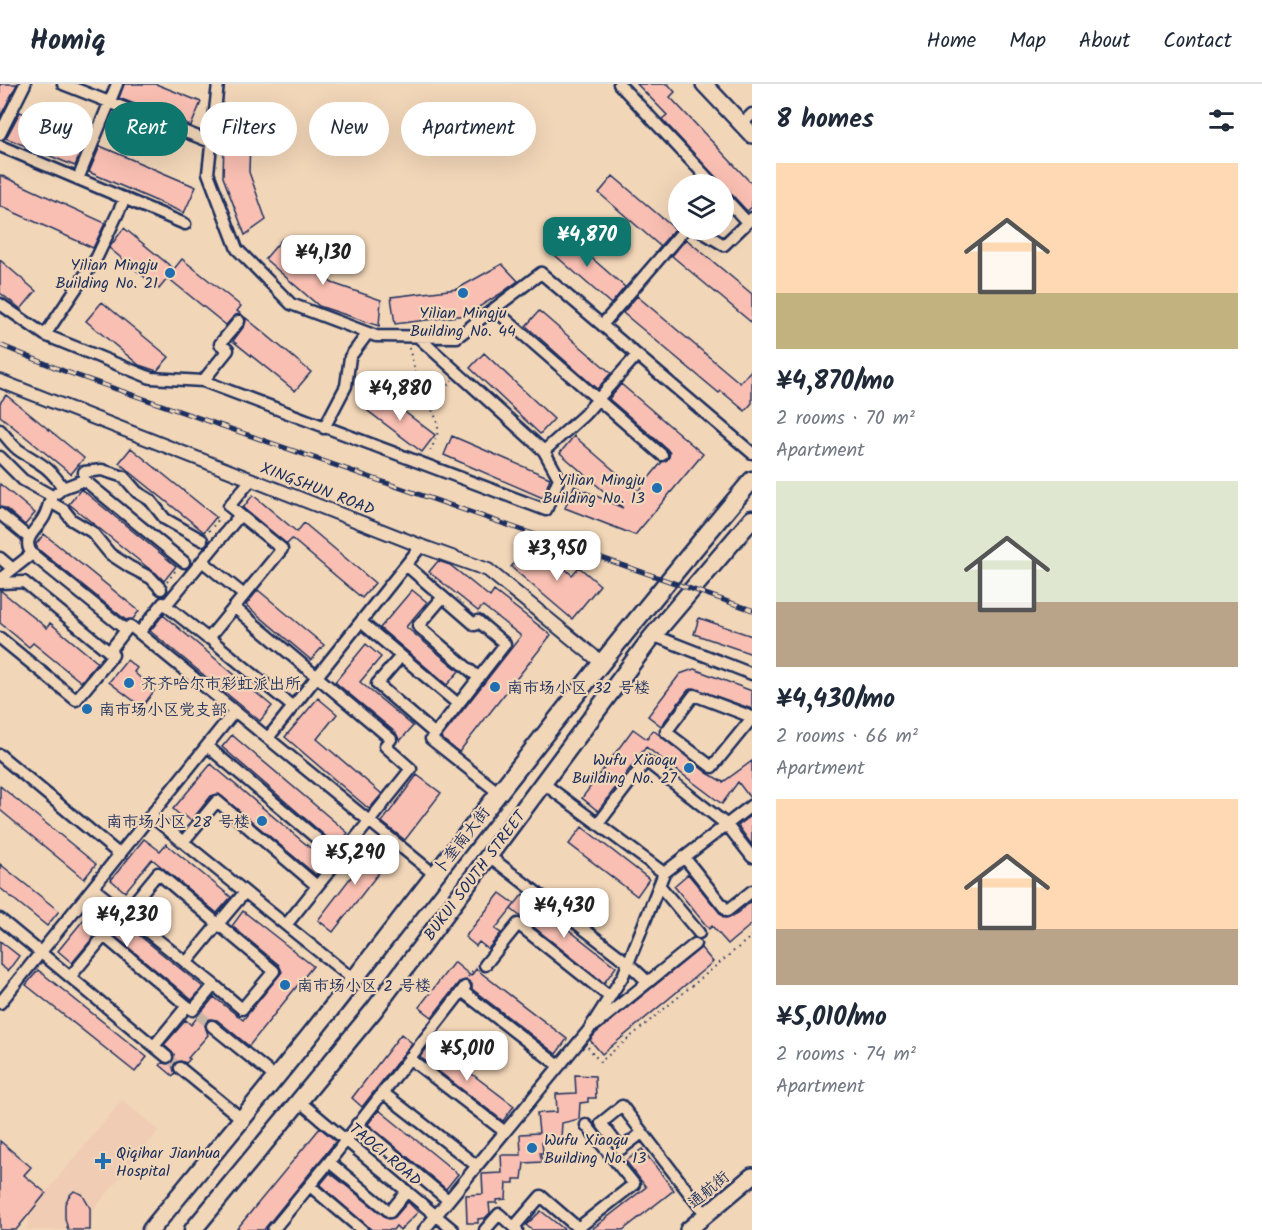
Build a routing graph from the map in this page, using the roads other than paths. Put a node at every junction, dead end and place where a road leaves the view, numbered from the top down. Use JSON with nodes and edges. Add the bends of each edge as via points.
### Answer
{"nodes":[{"id":1,"x":25,"y":84,"type":"edge"},
{"id":2,"x":63,"y":84,"type":"edge"},
{"id":3,"x":117,"y":84,"type":"edge"},
{"id":4,"x":218,"y":84,"type":"edge"},
{"id":5,"x":619,"y":84,"type":"edge"},
{"id":6,"x":704,"y":84,"type":"edge"},
{"id":7,"x":107,"y":102,"type":"edge"},
{"id":8,"x":109,"y":102,"type":"edge"},
{"id":9,"x":216,"y":102,"type":"edge"},
{"id":10,"x":105,"y":113,"type":"edge"},
{"id":11,"x":748,"y":124,"type":"edge"},
{"id":12,"x":0,"y":134,"type":"edge"},
{"id":13,"x":0,"y":146,"type":"edge"},
{"id":14,"x":210,"y":156,"type":"edge"},
{"id":15,"x":703,"y":174,"type":"edge"},
{"id":16,"x":78,"y":179,"type":"junction"},
{"id":17,"x":124,"y":198,"type":"junction"},
{"id":18,"x":734,"y":206,"type":"edge"},
{"id":19,"x":750,"y":220,"type":"edge"},
{"id":20,"x":185,"y":224,"type":"dead end"},
{"id":21,"x":734,"y":235,"type":"edge"},
{"id":22,"x":675,"y":240,"type":"edge"},
{"id":23,"x":716,"y":240,"type":"edge"},
{"id":24,"x":729,"y":240,"type":"edge"},
{"id":25,"x":0,"y":304,"type":"edge"},
{"id":26,"x":494,"y":309,"type":"junction"},
{"id":27,"x":239,"y":321,"type":"dead end"},
{"id":28,"x":602,"y":325,"type":"junction"},
{"id":29,"x":368,"y":333,"type":"junction"},
{"id":30,"x":45,"y":335,"type":"junction"},
{"id":31,"x":412,"y":336,"type":"junction"},
{"id":32,"x":637,"y":355,"type":"junction"},
{"id":33,"x":0,"y":381,"type":"edge"},
{"id":34,"x":203,"y":381,"type":"junction"},
{"id":35,"x":598,"y":399,"type":"junction"},
{"id":36,"x":324,"y":428,"type":"junction"},
{"id":37,"x":0,"y":430,"type":"edge"},
{"id":38,"x":544,"y":452,"type":"junction"},
{"id":39,"x":752,"y":453,"type":"edge"},
{"id":40,"x":662,"y":456,"type":"dead end"},
{"id":41,"x":0,"y":458,"type":"edge"},
{"id":42,"x":84,"y":480,"type":"junction"},
{"id":43,"x":251,"y":480,"type":"junction"},
{"id":44,"x":752,"y":480,"type":"edge"},
{"id":45,"x":63,"y":488,"type":"junction"},
{"id":46,"x":51,"y":499,"type":"junction"},
{"id":47,"x":0,"y":514,"type":"edge"},
{"id":48,"x":240,"y":515,"type":"junction"},
{"id":49,"x":752,"y":519,"type":"edge"},
{"id":50,"x":28,"y":537,"type":"junction"},
{"id":51,"x":202,"y":540,"type":"road end"},
{"id":52,"x":421,"y":546,"type":"junction"},
{"id":53,"x":32,"y":554,"type":"junction"},
{"id":54,"x":0,"y":558,"type":"edge"},
{"id":55,"x":202,"y":561,"type":"junction"},
{"id":56,"x":184,"y":562,"type":"road end"},
{"id":57,"x":406,"y":565,"type":"junction"},
{"id":58,"x":13,"y":569,"type":"junction"},
{"id":59,"x":0,"y":581,"type":"edge"},
{"id":60,"x":161,"y":589,"type":"road end"},
{"id":61,"x":244,"y":596,"type":"junction"},
{"id":62,"x":443,"y":597,"type":"junction"},
{"id":63,"x":166,"y":605,"type":"junction"},
{"id":64,"x":234,"y":607,"type":"junction"},
{"id":65,"x":361,"y":622,"type":"junction"},
{"id":66,"x":126,"y":630,"type":"junction"},
{"id":67,"x":139,"y":633,"type":"junction"},
{"id":68,"x":0,"y":638,"type":"edge"},
{"id":69,"x":207,"y":638,"type":"dead end"},
{"id":70,"x":660,"y":638,"type":"dead end"},
{"id":71,"x":109,"y":652,"type":"junction"},
{"id":72,"x":401,"y":656,"type":"junction"},
{"id":73,"x":602,"y":663,"type":"junction"},
{"id":74,"x":752,"y":674,"type":"edge"},
{"id":75,"x":317,"y":676,"type":"junction"},
{"id":76,"x":479,"y":678,"type":"junction"},
{"id":77,"x":458,"y":704,"type":"junction"},
{"id":78,"x":293,"y":707,"type":"junction"},
{"id":79,"x":234,"y":712,"type":"junction"},
{"id":80,"x":752,"y":718,"type":"edge"},
{"id":81,"x":435,"y":734,"type":"junction"},
{"id":82,"x":268,"y":738,"type":"junction"},
{"id":83,"x":207,"y":746,"type":"junction"},
{"id":84,"x":0,"y":755,"type":"edge"},
{"id":85,"x":543,"y":783,"type":"junction"},
{"id":86,"x":499,"y":793,"type":"junction"},
{"id":87,"x":751,"y":807,"type":"edge"},
{"id":88,"x":151,"y":816,"type":"junction"},
{"id":89,"x":369,"y":821,"type":"junction"},
{"id":90,"x":598,"y":824,"type":"junction"},
{"id":91,"x":727,"y":825,"type":"junction"},
{"id":92,"x":183,"y":842,"type":"junction"},
{"id":93,"x":120,"y":855,"type":"junction"},
{"id":94,"x":489,"y":856,"type":"junction"},
{"id":95,"x":752,"y":857,"type":"edge"},
{"id":96,"x":340,"y":858,"type":"junction"},
{"id":97,"x":684,"y":858,"type":"junction"},
{"id":98,"x":664,"y":873,"type":"junction"},
{"id":99,"x":434,"y":874,"type":"junction"},
{"id":100,"x":659,"y":885,"type":"junction"},
{"id":101,"x":317,"y":886,"type":"junction"},
{"id":102,"x":93,"y":888,"type":"junction"},
{"id":103,"x":752,"y":891,"type":"edge"},
{"id":104,"x":245,"y":892,"type":"junction"},
{"id":105,"x":125,"y":913,"type":"junction"},
{"id":106,"x":0,"y":919,"type":"edge"},
{"id":107,"x":218,"y":924,"type":"junction"},
{"id":108,"x":286,"y":925,"type":"junction"},
{"id":109,"x":40,"y":952,"type":"junction"},
{"id":110,"x":186,"y":963,"type":"junction"},
{"id":111,"x":628,"y":963,"type":"junction"},
{"id":112,"x":486,"y":965,"type":"road end"},
{"id":113,"x":70,"y":977,"type":"junction"},
{"id":114,"x":354,"y":980,"type":"junction"},
{"id":115,"x":648,"y":982,"type":"junction"},
{"id":116,"x":214,"y":985,"type":"junction"},
{"id":117,"x":610,"y":997,"type":"junction"},
{"id":118,"x":0,"y":1003,"type":"edge"},
{"id":119,"x":193,"y":1010,"type":"junction"},
{"id":120,"x":212,"y":1026,"type":"tunnel mouth"},
{"id":121,"x":585,"y":1035,"type":"junction"},
{"id":122,"x":154,"y":1046,"type":"junction"},
{"id":123,"x":167,"y":1057,"type":"tunnel mouth"},
{"id":124,"x":409,"y":1058,"type":"junction"},
{"id":125,"x":559,"y":1066,"type":"junction"},
{"id":126,"x":180,"y":1068,"type":"tunnel mouth"},
{"id":127,"x":275,"y":1077,"type":"junction"},
{"id":128,"x":382,"y":1092,"type":"junction"},
{"id":129,"x":299,"y":1101,"type":"junction"},
{"id":130,"x":242,"y":1119,"type":"junction"},
{"id":131,"x":357,"y":1124,"type":"junction"},
{"id":132,"x":586,"y":1125,"type":"dead end"},
{"id":133,"x":505,"y":1132,"type":"junction"},
{"id":134,"x":642,"y":1133,"type":"dead end"},
{"id":135,"x":347,"y":1141,"type":"junction"},
{"id":136,"x":329,"y":1162,"type":"junction"},
{"id":137,"x":477,"y":1166,"type":"junction"},
{"id":138,"x":752,"y":1176,"type":"edge"},
{"id":139,"x":310,"y":1186,"type":"junction"},
{"id":140,"x":407,"y":1191,"type":"junction"},
{"id":141,"x":448,"y":1200,"type":"junction"},
{"id":142,"x":706,"y":1215,"type":"junction"},
{"id":143,"x":436,"y":1216,"type":"junction"},
{"id":144,"x":516,"y":1228,"type":"edge"},
{"id":145,"x":151,"y":1230,"type":"edge"},
{"id":146,"x":194,"y":1230,"type":"edge"},
{"id":147,"x":273,"y":1230,"type":"edge"},
{"id":148,"x":362,"y":1230,"type":"edge"},
{"id":149,"x":424,"y":1230,"type":"edge"},
{"id":150,"x":453,"y":1230,"type":"edge"},
{"id":151,"x":485,"y":1230,"type":"edge"},
{"id":152,"x":688,"y":1230,"type":"edge"}],
"edges":[{"from":1,"to":12,"type":"street"},
{"from":2,"to":7,"type":"street"},
{"from":3,"to":8,"type":"street"},
{"from":4,"to":9,"type":"street"},
{"from":5,"to":15,"type":"street"},
{"from":6,"to":11,"type":"main road"},
{"from":10,"to":16,"type":"street"},
{"from":13,"to":16,"type":"street"},
{"from":14,"to":29,"type":"street","via":[[208,173],[237,249],[291,304]]},
{"from":16,"to":17,"type":"street"},
{"from":17,"to":20,"type":"street"},
{"from":17,"to":30,"type":"street","via":[[97,257]]},
{"from":18,"to":19,"type":"street"},
{"from":19,"to":21,"type":"street"},
{"from":22,"to":28,"type":"street"},
{"from":23,"to":24,"type":"street","via":[[724,245]]},
{"from":25,"to":30,"type":"street"},
{"from":26,"to":28,"type":"street","via":[[541,273]]},
{"from":26,"to":31,"type":"street","via":[[457,337]]},
{"from":26,"to":35,"type":"street"},
{"from":27,"to":34,"type":"street","via":[[220,344],[228,350]]},
{"from":28,"to":32,"type":"street"},
{"from":29,"to":31,"type":"street"},
{"from":29,"to":36,"type":"street","via":[[350,357],[346,386]]},
{"from":30,"to":34,"type":"street","via":[[151,378]]},
{"from":31,"to":38,"type":"street"},
{"from":32,"to":35,"type":"street"},
{"from":32,"to":39,"type":"street"},
{"from":33,"to":43,"type":"street","name":"XINGSHUN ROAD"},
{"from":34,"to":36,"type":"street"},
{"from":35,"to":38,"type":"street"},
{"from":35,"to":40,"type":"street"},
{"from":36,"to":38,"type":"street","via":[[546,510],[559,478]]},
{"from":37,"to":45,"type":"street","via":[[18,450],[53,473]]},
{"from":41,"to":46,"type":"street"},
{"from":42,"to":45,"type":"street"},
{"from":42,"to":51,"type":"street","via":[[84,472],[102,470],[124,477],[165,519]]},
{"from":42,"to":56,"type":"street"},
{"from":43,"to":48,"type":"street","via":[[229,506]]},
{"from":43,"to":52,"type":"street","name":"XINGSHUN ROAD"},
{"from":44,"to":73,"type":"main road","name":"卜奎南大街"},
{"from":45,"to":46,"type":"street"},
{"from":46,"to":50,"type":"street","via":[[45,517]]},
{"from":46,"to":60,"type":"street","via":[[72,520],[92,532],[110,554],[151,578]]},
{"from":47,"to":50,"type":"street"},
{"from":48,"to":55,"type":"street"},
{"from":48,"to":61,"type":"street","via":[[282,549]]},
{"from":49,"to":85,"type":"main road","name":"BUKUI SOUTH STREET","via":[[651,638]]},
{"from":50,"to":53,"type":"street"},
{"from":52,"to":57,"type":"street"},
{"from":52,"to":73,"type":"street","name":"XINGSHUN ROAD","via":[[488,570]]},
{"from":53,"to":58,"type":"street"},
{"from":53,"to":66,"type":"street"},
{"from":54,"to":58,"type":"street"},
{"from":55,"to":61,"type":"street"},
{"from":55,"to":63,"type":"street"},
{"from":57,"to":62,"type":"street"},
{"from":57,"to":65,"type":"street"},
{"from":58,"to":59,"type":"street"},
{"from":59,"to":71,"type":"street","via":[[24,582]]},
{"from":61,"to":64,"type":"street"},
{"from":62,"to":76,"type":"street","via":[[418,626]]},
{"from":62,"to":76,"type":"street","via":[[475,625],[478,621],[506,644]]},
{"from":63,"to":67,"type":"street","via":[[163,603]]},
{"from":63,"to":69,"type":"street"},
{"from":64,"to":75,"type":"street"},
{"from":64,"to":78,"type":"street","via":[[209,638]]},
{"from":65,"to":72,"type":"street"},
{"from":65,"to":75,"type":"street"},
{"from":66,"to":67,"type":"street","via":[[130,626]]},
{"from":66,"to":71,"type":"street"},
{"from":67,"to":79,"type":"street"},
{"from":68,"to":71,"type":"street","via":[[76,700],[113,655]]},
{"from":70,"to":74,"type":"street"},
{"from":72,"to":77,"type":"street"},
{"from":72,"to":81,"type":"street","via":[[377,684]]},
{"from":73,"to":86,"type":"main road","name":"卜奎南大街"},
{"from":75,"to":78,"type":"street"},
{"from":75,"to":89,"type":"street","via":[[391,739],[384,746],[411,769]]},
{"from":76,"to":77,"type":"street"},
{"from":77,"to":81,"type":"street"},
{"from":78,"to":82,"type":"street"},
{"from":79,"to":82,"type":"street"},
{"from":79,"to":83,"type":"street"},
{"from":80,"to":80,"type":"street","via":[[694,695],[666,732],[712,767]]},
{"from":81,"to":86,"type":"street","via":[[431,739]]},
{"from":82,"to":89,"type":"street"},
{"from":83,"to":88,"type":"street"},
{"from":83,"to":96,"type":"street"},
{"from":84,"to":93,"type":"street"},
{"from":85,"to":90,"type":"street"},
{"from":85,"to":94,"type":"main road","name":"BUKUI SOUTH STREET"},
{"from":86,"to":99,"type":"main road","name":"卜奎南大街"},
{"from":87,"to":91,"type":"street"},
{"from":88,"to":92,"type":"street"},
{"from":88,"to":93,"type":"street"},
{"from":89,"to":96,"type":"street"},
{"from":89,"to":99,"type":"street"},
{"from":90,"to":91,"type":"street","via":[[646,761]]},
{"from":90,"to":98,"type":"street"},
{"from":91,"to":95,"type":"street"},
{"from":91,"to":97,"type":"street"},
{"from":92,"to":101,"type":"street","via":[[217,801]]},
{"from":92,"to":104,"type":"street"},
{"from":93,"to":102,"type":"street"},
{"from":94,"to":111,"type":"street"},
{"from":94,"to":129,"type":"main road","name":"BUKUI SOUTH STREET","via":[[374,1010]]},
{"from":96,"to":101,"type":"street"},
{"from":97,"to":98,"type":"street"},
{"from":97,"to":103,"type":"street","via":[[727,911]]},
{"from":98,"to":100,"type":"street"},
{"from":99,"to":114,"type":"main road","name":"卜奎南大街"},
{"from":100,"to":111,"type":"street"},
{"from":100,"to":115,"type":"street","via":[[697,938]]},
{"from":101,"to":108,"type":"street"},
{"from":102,"to":105,"type":"street"},
{"from":102,"to":109,"type":"street"},
{"from":104,"to":107,"type":"street"},
{"from":104,"to":108,"type":"street"},
{"from":105,"to":107,"type":"street","via":[[158,873]]},
{"from":105,"to":110,"type":"street"},
{"from":106,"to":109,"type":"street"},
{"from":107,"to":110,"type":"street"},
{"from":107,"to":116,"type":"street","via":[[274,971],[242,1009]]},
{"from":108,"to":114,"type":"street"},
{"from":109,"to":113,"type":"street"},
{"from":109,"to":118,"type":"street"},
{"from":110,"to":116,"type":"street"},
{"from":111,"to":115,"type":"street"},
{"from":111,"to":117,"type":"street"},
{"from":112,"to":117,"type":"street","via":[[518,924]]},
{"from":113,"to":119,"type":"street","via":[[104,936]]},
{"from":113,"to":122,"type":"street"},
{"from":114,"to":127,"type":"main road","name":"卜奎南大街"},
{"from":115,"to":121,"type":"street"},
{"from":116,"to":119,"type":"street"},
{"from":117,"to":121,"type":"street"},
{"from":119,"to":122,"type":"street"},
{"from":120,"to":127,"type":"street"},
{"from":121,"to":125,"type":"street"},
{"from":122,"to":123,"type":"street"},
{"from":124,"to":125,"type":"street","via":[[464,989]]},
{"from":124,"to":128,"type":"street"},
{"from":124,"to":133,"type":"street"},
{"from":125,"to":133,"type":"street"},
{"from":126,"to":130,"type":"street"},
{"from":127,"to":130,"type":"main road","name":"卜奎南大街"},
{"from":128,"to":131,"type":"street"},
{"from":128,"to":137,"type":"street"},
{"from":129,"to":135,"type":"street","name":"TAOCI ROAD"},
{"from":129,"to":146,"type":"main road","name":"BUKUI SOUTH STREET"},
{"from":130,"to":145,"type":"main road","name":"卜奎南大街"},
{"from":131,"to":135,"type":"street"},
{"from":131,"to":141,"type":"street"},
{"from":132,"to":144,"type":"street","via":[[634,1184],[578,1228],[542,1196]]},
{"from":133,"to":137,"type":"street"},
{"from":134,"to":142,"type":"street"},
{"from":135,"to":136,"type":"street"},
{"from":135,"to":140,"type":"street","name":"TAOCI ROAD"},
{"from":136,"to":139,"type":"street"},
{"from":136,"to":140,"type":"street","via":[[390,1212]]},
{"from":137,"to":141,"type":"street"},
{"from":138,"to":142,"type":"main road","name":"通航街"},
{"from":139,"to":147,"type":"street"},
{"from":139,"to":148,"type":"street"},
{"from":140,"to":143,"type":"street","name":"TAOCI ROAD"},
{"from":141,"to":143,"type":"street"},
{"from":142,"to":152,"type":"main road","name":"通航街"},
{"from":143,"to":149,"type":"street"},
{"from":143,"to":150,"type":"street","name":"TAOCI ROAD"},
{"from":144,"to":151,"type":"street","via":[[499,1214]]}]}
